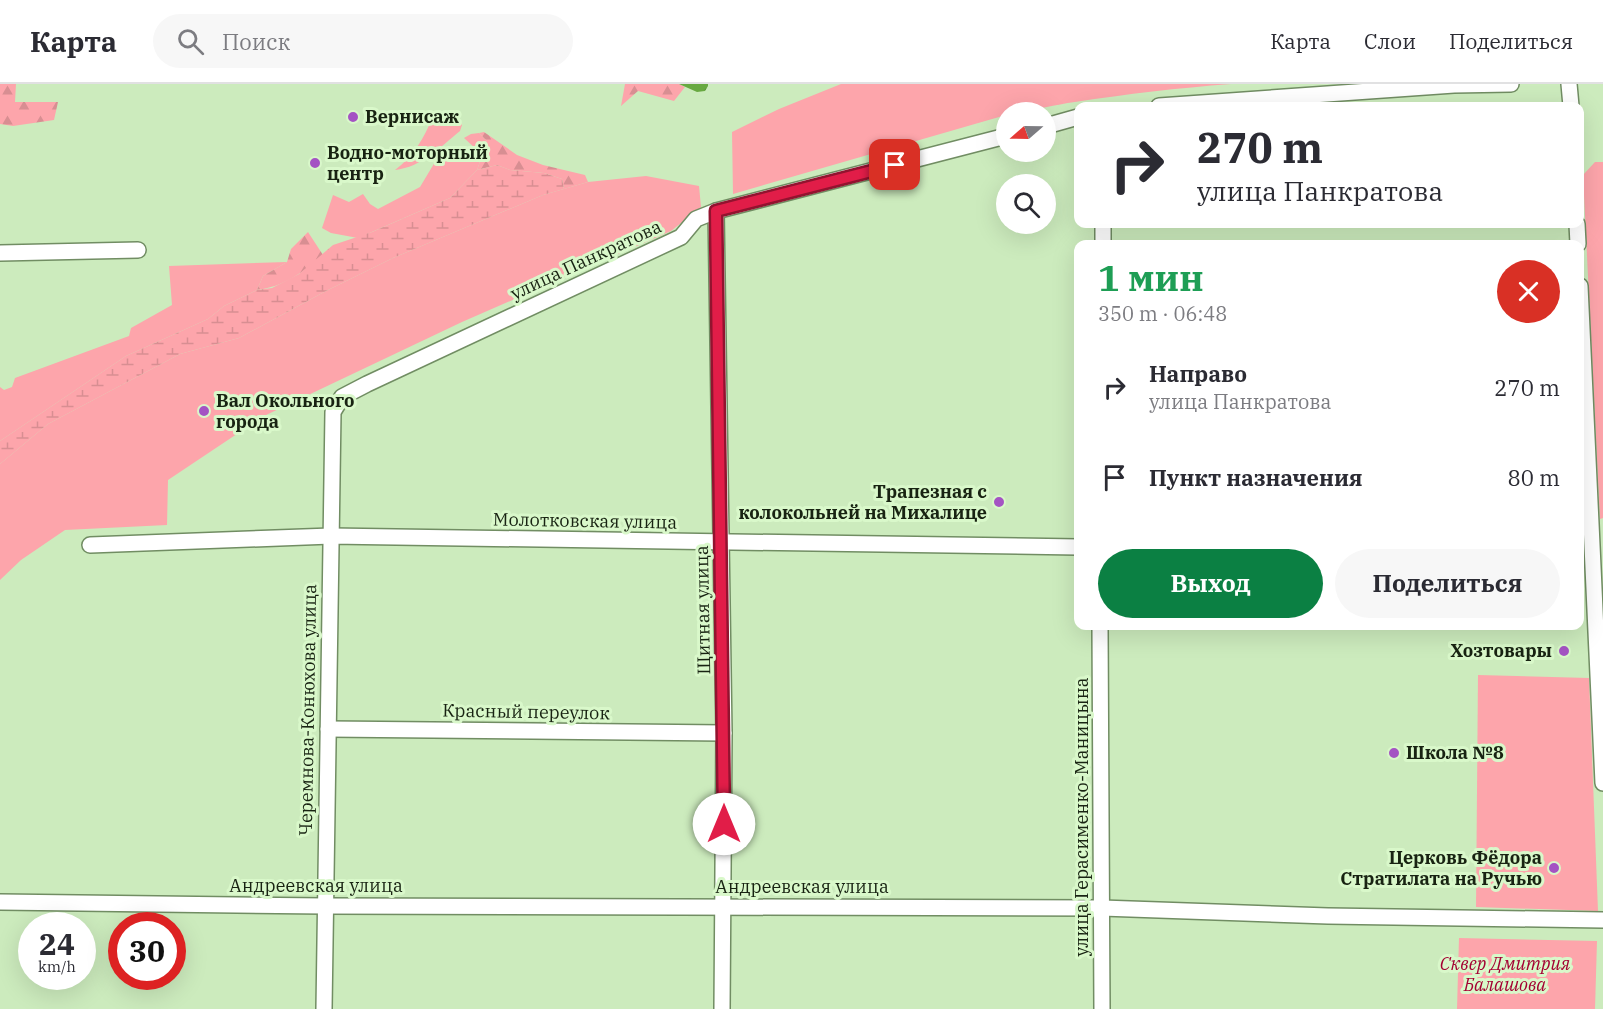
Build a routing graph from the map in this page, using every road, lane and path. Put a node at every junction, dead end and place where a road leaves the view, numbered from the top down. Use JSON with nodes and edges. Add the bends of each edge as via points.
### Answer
{"nodes":[{"id":1,"x":1511,"y":84,"type":"edge"},
{"id":2,"x":1569,"y":84,"type":"edge"},
{"id":3,"x":1215,"y":102,"type":"edge"},
{"id":4,"x":1571,"y":102,"type":"edge"},
{"id":5,"x":1074,"y":118,"type":"edge"},
{"id":6,"x":1056,"y":123,"type":"edge"},
{"id":7,"x":996,"y":139,"type":"edge"},
{"id":8,"x":716,"y":211,"type":"junction"},
{"id":9,"x":138,"y":250,"type":"dead end"},
{"id":10,"x":0,"y":253,"type":"edge"},
{"id":11,"x":1584,"y":373,"type":"edge"},
{"id":12,"x":333,"y":412,"type":"joint"},
{"id":13,"x":330,"y":536,"type":"junction"},
{"id":14,"x":721,"y":543,"type":"junction"},
{"id":15,"x":90,"y":545,"type":"dead end"},
{"id":16,"x":1074,"y":547,"type":"edge"},
{"id":17,"x":1592,"y":550,"type":"edge"},
{"id":18,"x":1100,"y":630,"type":"edge"},
{"id":19,"x":328,"y":729,"type":"junction"},
{"id":20,"x":724,"y":733,"type":"junction"},
{"id":21,"x":1603,"y":783,"type":"edge"},
{"id":22,"x":0,"y":902,"type":"edge"},
{"id":23,"x":325,"y":906,"type":"junction"},
{"id":24,"x":723,"y":906,"type":"junction"},
{"id":25,"x":1102,"y":908,"type":"junction"},
{"id":26,"x":1603,"y":920,"type":"edge"},
{"id":27,"x":324,"y":1009,"type":"edge"},
{"id":28,"x":722,"y":1009,"type":"edge"},
{"id":29,"x":1102,"y":1009,"type":"edge"}],
"edges":[{"from":1,"to":3,"type":"street"},
{"from":2,"to":4,"type":"street"},
{"from":5,"to":6,"type":"street"},
{"from":7,"to":8,"type":"street","name":"улица Панкратова"},
{"from":8,"to":12,"type":"street","name":"улица Панкратова","via":[[696,219],[681,237],[342,397]]},
{"from":8,"to":14,"type":"street","name":"Щитная улица"},
{"from":9,"to":10,"type":"street"},
{"from":11,"to":17,"type":"street"},
{"from":12,"to":13,"type":"street","name":"Черемнова-Конюхова улица"},
{"from":13,"to":14,"type":"street","name":"Молотковская улица"},
{"from":13,"to":15,"type":"street","name":"Молотковская улица"},
{"from":13,"to":19,"type":"street","name":"Черемнова-Конюхова улица"},
{"from":14,"to":16,"type":"street","name":"Молотковская улица"},
{"from":14,"to":20,"type":"street","name":"Щитная улица"},
{"from":17,"to":21,"type":"street"},
{"from":18,"to":25,"type":"street","name":"улица Герасименко-Маницына"},
{"from":19,"to":20,"type":"street","name":"Красный переулок"},
{"from":19,"to":23,"type":"street","name":"Черемнова-Конюхова улица"},
{"from":20,"to":24,"type":"street","name":"Щитная улица"},
{"from":22,"to":23,"type":"street","name":"Андреевская улица"},
{"from":23,"to":24,"type":"street","name":"Андреевская улица"},
{"from":23,"to":27,"type":"street","name":"Черемнова-Конюхова улица"},
{"from":24,"to":25,"type":"street","name":"Андреевская улица"},
{"from":24,"to":28,"type":"street","name":"Щитная улица"},
{"from":25,"to":26,"type":"street","name":"Андреевская улица"},
{"from":25,"to":29,"type":"street","name":"улица Герасименко-Маницына"}]}
